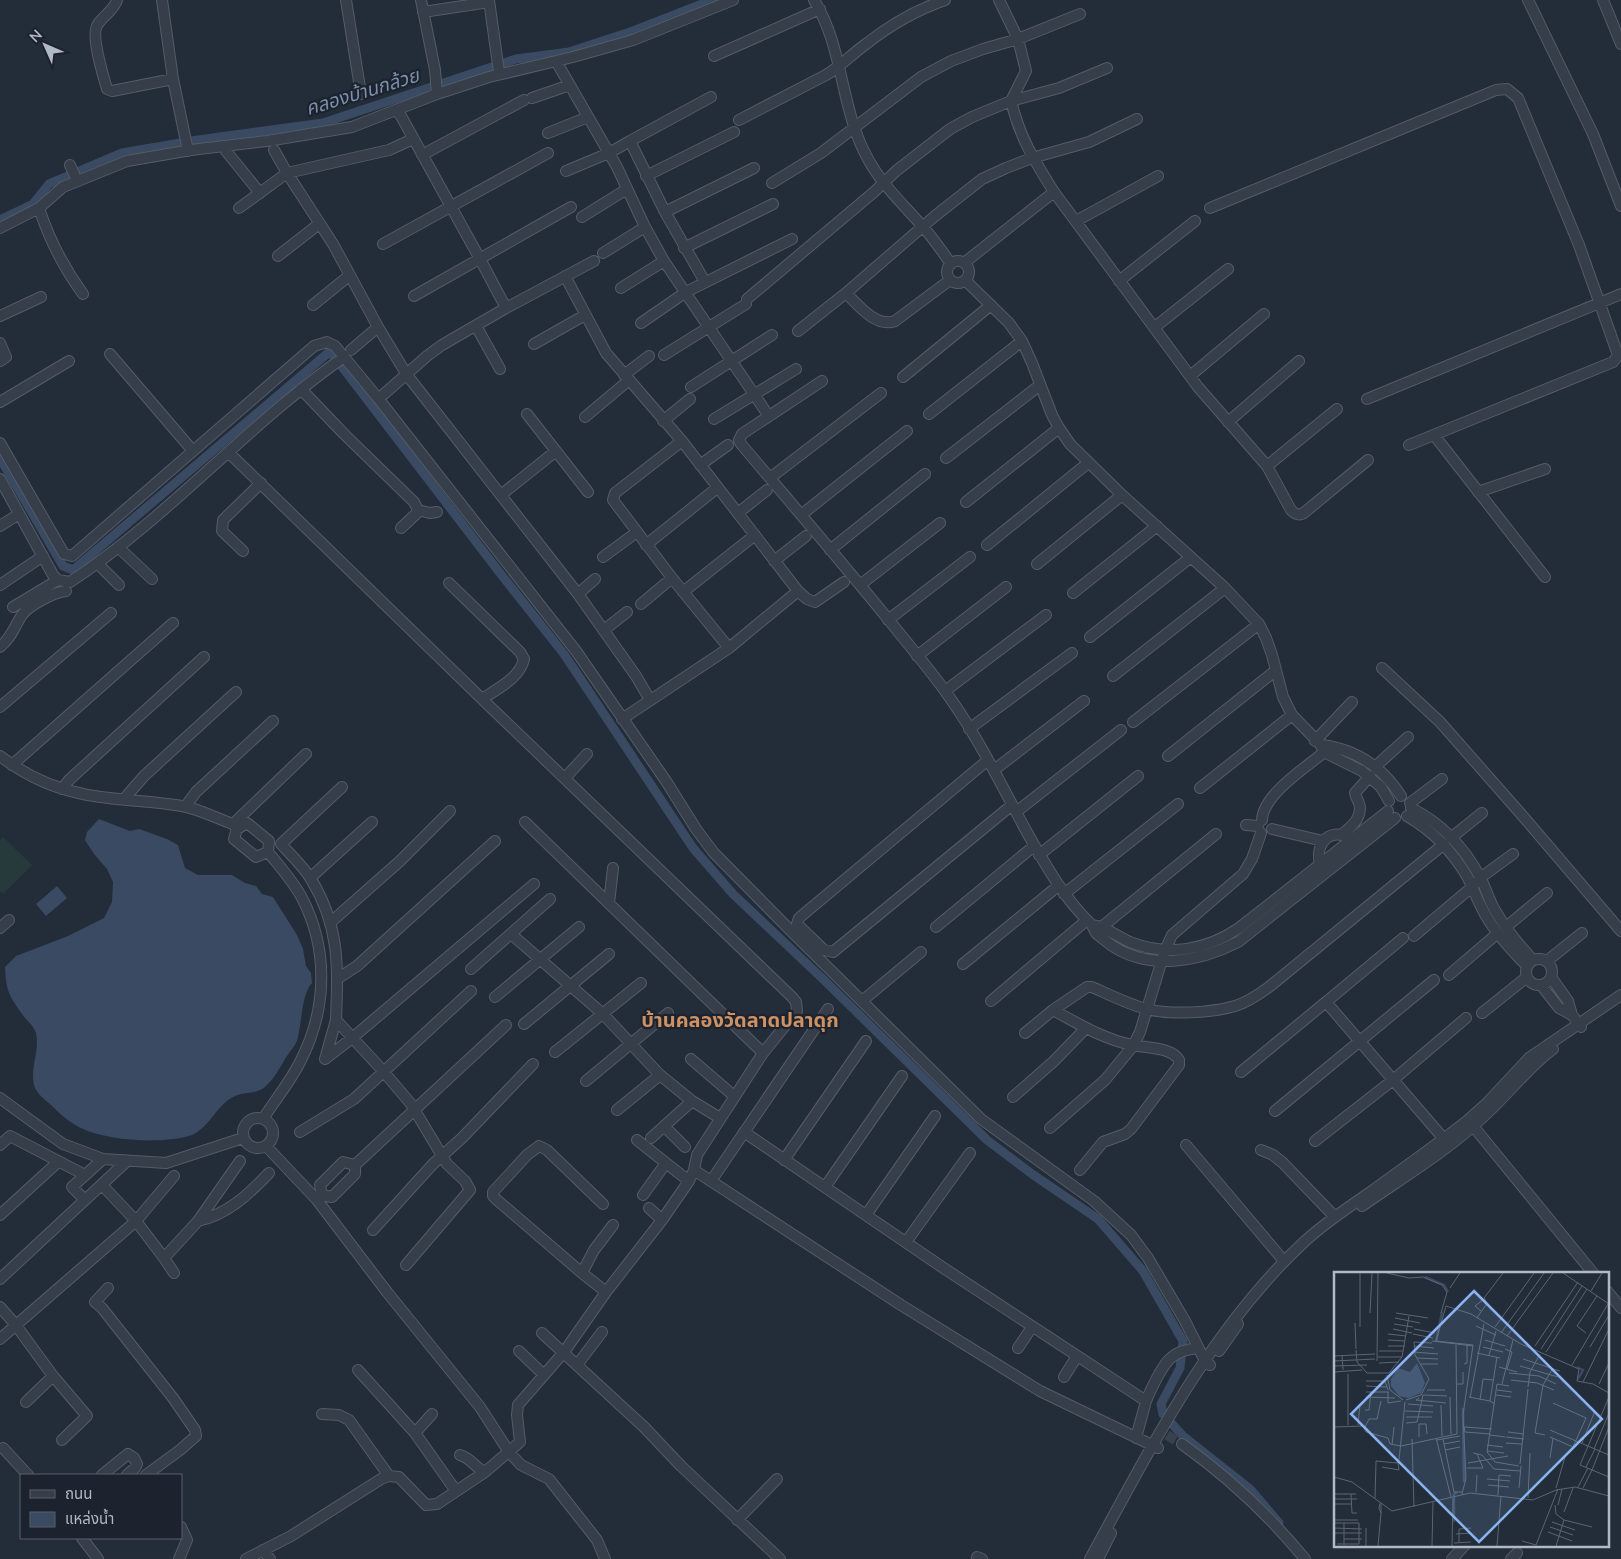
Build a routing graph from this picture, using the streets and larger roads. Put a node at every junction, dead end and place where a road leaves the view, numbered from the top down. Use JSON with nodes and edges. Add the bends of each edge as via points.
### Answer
{"nodes":[{"id":1,"x":117,"y":0,"type":"edge"},
{"id":2,"x":162,"y":0,"type":"edge"},
{"id":3,"x":346,"y":0,"type":"edge"},
{"id":4,"x":422,"y":0,"type":"edge"},
{"id":5,"x":732,"y":0,"type":"edge"},
{"id":6,"x":814,"y":0,"type":"edge"},
{"id":7,"x":945,"y":0,"type":"edge"},
{"id":8,"x":999,"y":0,"type":"edge"},
{"id":9,"x":1528,"y":0,"type":"edge"},
{"id":10,"x":1603,"y":0,"type":"edge"},
{"id":11,"x":489,"y":1,"type":"edge"},
{"id":12,"x":820,"y":9,"type":"junction"},
{"id":13,"x":423,"y":12,"type":"junction"},
{"id":14,"x":1080,"y":14,"type":"dead end"},
{"id":15,"x":1018,"y":39,"type":"junction"},
{"id":16,"x":1621,"y":44,"type":"edge"},
{"id":17,"x":714,"y":56,"type":"dead end"},
{"id":18,"x":556,"y":61,"type":"junction"},
{"id":19,"x":839,"y":67,"type":"junction"},
{"id":20,"x":1107,"y":68,"type":"dead end"},
{"id":21,"x":498,"y":74,"type":"junction"},
{"id":22,"x":173,"y":79,"type":"junction"},
{"id":23,"x":570,"y":85,"type":"junction"},
{"id":24,"x":437,"y":91,"type":"junction"},
{"id":25,"x":361,"y":94,"type":"dead end"},
{"id":26,"x":711,"y":96,"type":"dead end"},
{"id":27,"x":1011,"y":101,"type":"junction"},
{"id":28,"x":396,"y":110,"type":"junction"},
{"id":29,"x":588,"y":117,"type":"junction"},
{"id":30,"x":1137,"y":119,"type":"dead end"},
{"id":31,"x":738,"y":120,"type":"dead end"},
{"id":32,"x":854,"y":128,"type":"junction"},
{"id":33,"x":734,"y":132,"type":"dead end"},
{"id":34,"x":548,"y":133,"type":"dead end"},
{"id":35,"x":414,"y":139,"type":"junction"},
{"id":36,"x":630,"y":141,"type":"junction"},
{"id":37,"x":188,"y":149,"type":"junction"},
{"id":38,"x":274,"y":150,"type":"dead end"},
{"id":39,"x":226,"y":151,"type":"dead end"},
{"id":40,"x":609,"y":152,"type":"junction"},
{"id":41,"x":548,"y":153,"type":"dead end"},
{"id":42,"x":422,"y":154,"type":"junction"},
{"id":43,"x":1032,"y":158,"type":"junction"},
{"id":44,"x":71,"y":166,"type":"dead end"},
{"id":45,"x":754,"y":168,"type":"dead end"},
{"id":46,"x":566,"y":171,"type":"dead end"},
{"id":47,"x":287,"y":173,"type":"junction"},
{"id":48,"x":646,"y":176,"type":"junction"},
{"id":49,"x":1158,"y":176,"type":"dead end"},
{"id":50,"x":76,"y":180,"type":"junction"},
{"id":51,"x":883,"y":182,"type":"junction"},
{"id":52,"x":772,"y":183,"type":"dead end"},
{"id":53,"x":627,"y":189,"type":"junction"},
{"id":54,"x":1054,"y":192,"type":"junction"},
{"id":55,"x":260,"y":193,"type":"junction"},
{"id":56,"x":773,"y":204,"type":"dead end"},
{"id":57,"x":1621,"y":206,"type":"edge"},
{"id":58,"x":451,"y":207,"type":"junction"},
{"id":59,"x":571,"y":207,"type":"dead end"},
{"id":60,"x":39,"y":208,"type":"junction"},
{"id":61,"x":239,"y":208,"type":"dead end"},
{"id":62,"x":1210,"y":208,"type":"dead end"},
{"id":63,"x":665,"y":212,"type":"junction"},
{"id":64,"x":582,"y":217,"type":"dead end"},
{"id":65,"x":1076,"y":221,"type":"junction"},
{"id":66,"x":1196,"y":221,"type":"dead end"},
{"id":67,"x":319,"y":224,"type":"junction"},
{"id":68,"x":645,"y":226,"type":"junction"},
{"id":69,"x":923,"y":226,"type":"junction"},
{"id":70,"x":0,"y":228,"type":"edge"},
{"id":71,"x":792,"y":239,"type":"dead end"},
{"id":72,"x":383,"y":244,"type":"dead end"},
{"id":73,"x":684,"y":248,"type":"junction"},
{"id":74,"x":603,"y":253,"type":"dead end"},
{"id":75,"x":278,"y":256,"type":"dead end"},
{"id":76,"x":480,"y":258,"type":"junction"},
{"id":77,"x":594,"y":261,"type":"dead end"},
{"id":78,"x":664,"y":261,"type":"junction"},
{"id":79,"x":964,"y":263,"type":"junction"},
{"id":80,"x":951,"y":264,"type":"junction"},
{"id":81,"x":1228,"y":270,"type":"dead end"},
{"id":82,"x":350,"y":275,"type":"junction"},
{"id":83,"x":565,"y":276,"type":"junction"},
{"id":84,"x":950,"y":280,"type":"junction"},
{"id":85,"x":966,"y":280,"type":"junction"},
{"id":86,"x":1120,"y":281,"type":"junction"},
{"id":87,"x":705,"y":282,"type":"junction"},
{"id":88,"x":621,"y":288,"type":"dead end"},
{"id":89,"x":686,"y":292,"type":"junction"},
{"id":90,"x":846,"y":292,"type":"junction"},
{"id":91,"x":83,"y":294,"type":"dead end"},
{"id":92,"x":1621,"y":294,"type":"edge"},
{"id":93,"x":414,"y":296,"type":"dead end"},
{"id":94,"x":41,"y":297,"type":"dead end"},
{"id":95,"x":1598,"y":303,"type":"junction"},
{"id":96,"x":313,"y":304,"type":"dead end"},
{"id":97,"x":991,"y":304,"type":"junction"},
{"id":98,"x":506,"y":308,"type":"junction"},
{"id":99,"x":1264,"y":314,"type":"dead end"},
{"id":100,"x":585,"y":315,"type":"junction"},
{"id":101,"x":0,"y":316,"type":"edge"},
{"id":102,"x":641,"y":323,"type":"dead end"},
{"id":103,"x":476,"y":326,"type":"junction"},
{"id":104,"x":378,"y":327,"type":"junction"},
{"id":105,"x":710,"y":327,"type":"junction"},
{"id":106,"x":1155,"y":327,"type":"junction"},
{"id":107,"x":798,"y":331,"type":"dead end"},
{"id":108,"x":772,"y":335,"type":"dead end"},
{"id":109,"x":1022,"y":341,"type":"junction"},
{"id":110,"x":0,"y":343,"type":"edge"},
{"id":111,"x":534,"y":344,"type":"dead end"},
{"id":112,"x":110,"y":354,"type":"dead end"},
{"id":113,"x":346,"y":355,"type":"junction"},
{"id":114,"x":664,"y":355,"type":"dead end"},
{"id":115,"x":649,"y":356,"type":"dead end"},
{"id":116,"x":0,"y":361,"type":"edge"},
{"id":117,"x":69,"y":361,"type":"dead end"},
{"id":118,"x":731,"y":361,"type":"junction"},
{"id":119,"x":1299,"y":361,"type":"dead end"},
{"id":120,"x":500,"y":369,"type":"dead end"},
{"id":121,"x":796,"y":369,"type":"dead end"},
{"id":122,"x":407,"y":375,"type":"junction"},
{"id":123,"x":903,"y":376,"type":"dead end"},
{"id":124,"x":1190,"y":376,"type":"junction"},
{"id":125,"x":626,"y":378,"type":"junction"},
{"id":126,"x":822,"y":381,"type":"dead end"},
{"id":127,"x":1040,"y":385,"type":"junction"},
{"id":128,"x":691,"y":387,"type":"dead end"},
{"id":129,"x":301,"y":390,"type":"junction"},
{"id":130,"x":384,"y":394,"type":"dead end"},
{"id":131,"x":754,"y":394,"type":"junction"},
{"id":132,"x":881,"y":394,"type":"dead end"},
{"id":133,"x":690,"y":399,"type":"dead end"},
{"id":134,"x":1367,"y":399,"type":"dead end"},
{"id":135,"x":0,"y":402,"type":"edge"},
{"id":136,"x":1337,"y":409,"type":"dead end"},
{"id":137,"x":766,"y":412,"type":"dead end"},
{"id":138,"x":527,"y":414,"type":"dead end"},
{"id":139,"x":928,"y":414,"type":"dead end"},
{"id":140,"x":585,"y":417,"type":"dead end"},
{"id":141,"x":714,"y":419,"type":"dead end"},
{"id":142,"x":663,"y":421,"type":"junction"},
{"id":143,"x":1228,"y":422,"type":"junction"},
{"id":144,"x":1059,"y":428,"type":"junction"},
{"id":145,"x":907,"y":431,"type":"dead end"},
{"id":146,"x":1434,"y":435,"type":"junction"},
{"id":147,"x":682,"y":441,"type":"junction"},
{"id":148,"x":0,"y":443,"type":"edge"},
{"id":149,"x":728,"y":444,"type":"dead end"},
{"id":150,"x":1409,"y":445,"type":"dead end"},
{"id":151,"x":193,"y":451,"type":"junction"},
{"id":152,"x":556,"y":451,"type":"junction"},
{"id":153,"x":228,"y":452,"type":"junction"},
{"id":154,"x":946,"y":458,"type":"dead end"},
{"id":155,"x":1368,"y":460,"type":"dead end"},
{"id":156,"x":1088,"y":463,"type":"junction"},
{"id":157,"x":700,"y":465,"type":"junction"},
{"id":158,"x":1267,"y":466,"type":"junction"},
{"id":159,"x":1545,"y":468,"type":"dead end"},
{"id":160,"x":925,"y":474,"type":"dead end"},
{"id":161,"x":770,"y":478,"type":"junction"},
{"id":162,"x":0,"y":479,"type":"edge"},
{"id":163,"x":261,"y":483,"type":"junction"},
{"id":164,"x":717,"y":488,"type":"junction"},
{"id":165,"x":767,"y":490,"type":"dead end"},
{"id":166,"x":588,"y":492,"type":"dead end"},
{"id":167,"x":1478,"y":492,"type":"junction"},
{"id":168,"x":501,"y":495,"type":"junction"},
{"id":169,"x":1122,"y":495,"type":"junction"},
{"id":170,"x":966,"y":502,"type":"dead end"},
{"id":171,"x":418,"y":510,"type":"junction"},
{"id":172,"x":437,"y":512,"type":"dead end"},
{"id":173,"x":738,"y":513,"type":"junction"},
{"id":174,"x":19,"y":514,"type":"junction"},
{"id":175,"x":800,"y":515,"type":"junction"},
{"id":176,"x":940,"y":522,"type":"dead end"},
{"id":177,"x":0,"y":526,"type":"edge"},
{"id":178,"x":1157,"y":526,"type":"junction"},
{"id":179,"x":401,"y":528,"type":"dead end"},
{"id":180,"x":636,"y":532,"type":"junction"},
{"id":181,"x":755,"y":535,"type":"junction"},
{"id":182,"x":806,"y":536,"type":"dead end"},
{"id":183,"x":646,"y":545,"type":"junction"},
{"id":184,"x":987,"y":545,"type":"dead end"},
{"id":185,"x":118,"y":547,"type":"junction"},
{"id":186,"x":830,"y":550,"type":"junction"},
{"id":187,"x":243,"y":551,"type":"dead end"},
{"id":188,"x":43,"y":556,"type":"junction"},
{"id":189,"x":970,"y":556,"type":"dead end"},
{"id":190,"x":603,"y":557,"type":"dead end"},
{"id":191,"x":1191,"y":557,"type":"junction"},
{"id":192,"x":774,"y":560,"type":"junction"},
{"id":193,"x":98,"y":564,"type":"junction"},
{"id":194,"x":1037,"y":564,"type":"dead end"},
{"id":195,"x":1544,"y":577,"type":"dead end"},
{"id":196,"x":672,"y":578,"type":"junction"},
{"id":197,"x":152,"y":579,"type":"dead end"},
{"id":198,"x":595,"y":579,"type":"dead end"},
{"id":199,"x":58,"y":580,"type":"junction"},
{"id":200,"x":844,"y":582,"type":"dead end"},
{"id":201,"x":449,"y":583,"type":"dead end"},
{"id":202,"x":0,"y":585,"type":"edge"},
{"id":203,"x":119,"y":585,"type":"dead end"},
{"id":204,"x":860,"y":585,"type":"junction"},
{"id":205,"x":1006,"y":587,"type":"dead end"},
{"id":206,"x":1225,"y":588,"type":"junction"},
{"id":207,"x":66,"y":591,"type":"dead end"},
{"id":208,"x":798,"y":591,"type":"junction"},
{"id":209,"x":683,"y":592,"type":"junction"},
{"id":210,"x":1073,"y":593,"type":"dead end"},
{"id":211,"x":578,"y":594,"type":"junction"},
{"id":212,"x":641,"y":604,"type":"dead end"},
{"id":213,"x":12,"y":607,"type":"dead end"},
{"id":214,"x":627,"y":612,"type":"dead end"},
{"id":215,"x":111,"y":613,"type":"dead end"},
{"id":216,"x":1046,"y":614,"type":"dead end"},
{"id":217,"x":888,"y":620,"type":"junction"},
{"id":218,"x":173,"y":623,"type":"dead end"},
{"id":219,"x":1258,"y":624,"type":"junction"},
{"id":220,"x":604,"y":630,"type":"junction"},
{"id":221,"x":1090,"y":637,"type":"dead end"},
{"id":222,"x":0,"y":647,"type":"edge"},
{"id":223,"x":729,"y":648,"type":"junction"},
{"id":224,"x":1072,"y":653,"type":"dead end"},
{"id":225,"x":917,"y":656,"type":"junction"},
{"id":226,"x":204,"y":658,"type":"dead end"},
{"id":227,"x":1382,"y":668,"type":"dead end"},
{"id":228,"x":1275,"y":671,"type":"junction"},
{"id":229,"x":1113,"y":676,"type":"dead end"},
{"id":230,"x":945,"y":691,"type":"junction"},
{"id":231,"x":236,"y":692,"type":"dead end"},
{"id":232,"x":482,"y":699,"type":"junction"},
{"id":233,"x":650,"y":700,"type":"junction"},
{"id":234,"x":1084,"y":701,"type":"dead end"},
{"id":235,"x":1352,"y":702,"type":"dead end"},
{"id":236,"x":0,"y":707,"type":"edge"},
{"id":237,"x":1292,"y":714,"type":"junction"},
{"id":238,"x":622,"y":719,"type":"junction"},
{"id":239,"x":273,"y":721,"type":"dead end"},
{"id":240,"x":1132,"y":722,"type":"dead end"},
{"id":241,"x":969,"y":729,"type":"junction"},
{"id":242,"x":1122,"y":730,"type":"dead end"},
{"id":243,"x":1408,"y":737,"type":"dead end"},
{"id":244,"x":1322,"y":746,"type":"junction"},
{"id":245,"x":306,"y":754,"type":"dead end"},
{"id":246,"x":588,"y":754,"type":"dead end"},
{"id":247,"x":0,"y":756,"type":"edge"},
{"id":248,"x":1168,"y":756,"type":"dead end"},
{"id":249,"x":988,"y":760,"type":"junction"},
{"id":250,"x":12,"y":765,"type":"junction"},
{"id":251,"x":1376,"y":766,"type":"junction"},
{"id":252,"x":994,"y":770,"type":"junction"},
{"id":253,"x":1138,"y":776,"type":"dead end"},
{"id":254,"x":1370,"y":776,"type":"junction"},
{"id":255,"x":565,"y":778,"type":"junction"},
{"id":256,"x":1442,"y":779,"type":"dead end"},
{"id":257,"x":342,"y":787,"type":"dead end"},
{"id":258,"x":1200,"y":788,"type":"dead end"},
{"id":259,"x":62,"y":789,"type":"junction"},
{"id":260,"x":1400,"y":796,"type":"junction"},
{"id":261,"x":124,"y":799,"type":"junction"},
{"id":262,"x":1178,"y":804,"type":"dead end"},
{"id":263,"x":185,"y":806,"type":"junction"},
{"id":264,"x":1014,"y":809,"type":"junction"},
{"id":265,"x":1410,"y":809,"type":"junction"},
{"id":266,"x":450,"y":810,"type":"dead end"},
{"id":267,"x":1391,"y":810,"type":"junction"},
{"id":268,"x":1482,"y":813,"type":"dead end"},
{"id":269,"x":372,"y":822,"type":"dead end"},
{"id":270,"x":525,"y":822,"type":"dead end"},
{"id":271,"x":1246,"y":825,"type":"dead end"},
{"id":272,"x":1261,"y":826,"type":"junction"},
{"id":273,"x":235,"y":827,"type":"junction"},
{"id":274,"x":1216,"y":834,"type":"dead end"},
{"id":275,"x":1347,"y":837,"type":"junction"},
{"id":276,"x":1452,"y":837,"type":"junction"},
{"id":277,"x":495,"y":841,"type":"dead end"},
{"id":278,"x":1323,"y":841,"type":"junction"},
{"id":279,"x":1444,"y":844,"type":"junction"},
{"id":280,"x":1036,"y":850,"type":"junction"},
{"id":281,"x":268,"y":852,"type":"junction"},
{"id":282,"x":1514,"y":854,"type":"dead end"},
{"id":283,"x":1320,"y":864,"type":"junction"},
{"id":284,"x":613,"y":868,"type":"dead end"},
{"id":285,"x":310,"y":878,"type":"junction"},
{"id":286,"x":1480,"y":878,"type":"junction"},
{"id":287,"x":534,"y":884,"type":"dead end"},
{"id":288,"x":1058,"y":886,"type":"junction"},
{"id":289,"x":1299,"y":887,"type":"junction"},
{"id":290,"x":1472,"y":887,"type":"junction"},
{"id":291,"x":1546,"y":893,"type":"dead end"},
{"id":292,"x":1064,"y":894,"type":"junction"},
{"id":293,"x":550,"y":898,"type":"dead end"},
{"id":294,"x":609,"y":903,"type":"junction"},
{"id":295,"x":9,"y":920,"type":"dead end"},
{"id":296,"x":331,"y":922,"type":"junction"},
{"id":297,"x":1094,"y":926,"type":"junction"},
{"id":298,"x":579,"y":927,"type":"dead end"},
{"id":299,"x":0,"y":928,"type":"edge"},
{"id":300,"x":936,"y":928,"type":"dead end"},
{"id":301,"x":1502,"y":930,"type":"junction"},
{"id":302,"x":1621,"y":931,"type":"edge"},
{"id":303,"x":1582,"y":933,"type":"dead end"},
{"id":304,"x":511,"y":934,"type":"junction"},
{"id":305,"x":1165,"y":950,"type":"junction"},
{"id":306,"x":921,"y":952,"type":"dead end"},
{"id":307,"x":609,"y":954,"type":"dead end"},
{"id":308,"x":540,"y":960,"type":"junction"},
{"id":309,"x":1162,"y":960,"type":"junction"},
{"id":310,"x":1547,"y":961,"type":"junction"},
{"id":311,"x":963,"y":964,"type":"dead end"},
{"id":312,"x":1529,"y":968,"type":"junction"},
{"id":313,"x":471,"y":970,"type":"dead end"},
{"id":314,"x":1449,"y":975,"type":"dead end"},
{"id":315,"x":1551,"y":977,"type":"junction"},
{"id":316,"x":337,"y":979,"type":"junction"},
{"id":317,"x":1434,"y":980,"type":"dead end"},
{"id":318,"x":641,"y":983,"type":"dead end"},
{"id":319,"x":1541,"y":985,"type":"junction"},
{"id":320,"x":570,"y":987,"type":"junction"},
{"id":321,"x":471,"y":992,"type":"dead end"},
{"id":322,"x":1621,"y":995,"type":"edge"},
{"id":323,"x":495,"y":997,"type":"dead end"},
{"id":324,"x":862,"y":1001,"type":"junction"},
{"id":325,"x":990,"y":1001,"type":"dead end"},
{"id":326,"x":1326,"y":1002,"type":"junction"},
{"id":327,"x":1621,"y":1003,"type":"edge"},
{"id":328,"x":828,"y":1009,"type":"dead end"},
{"id":329,"x":1147,"y":1009,"type":"junction"},
{"id":330,"x":1054,"y":1010,"type":"junction"},
{"id":331,"x":668,"y":1013,"type":"dead end"},
{"id":332,"x":603,"y":1014,"type":"junction"},
{"id":333,"x":1482,"y":1014,"type":"dead end"},
{"id":334,"x":1466,"y":1018,"type":"dead end"},
{"id":335,"x":336,"y":1020,"type":"junction"},
{"id":336,"x":1577,"y":1023,"type":"junction"},
{"id":337,"x":524,"y":1024,"type":"dead end"},
{"id":338,"x":506,"y":1025,"type":"dead end"},
{"id":339,"x":1086,"y":1028,"type":"junction"},
{"id":340,"x":1025,"y":1033,"type":"dead end"},
{"id":341,"x":351,"y":1039,"type":"junction"},
{"id":342,"x":866,"y":1041,"type":"dead end"},
{"id":343,"x":1359,"y":1042,"type":"junction"},
{"id":344,"x":632,"y":1044,"type":"junction"},
{"id":345,"x":1133,"y":1046,"type":"junction"},
{"id":346,"x":554,"y":1052,"type":"dead end"},
{"id":347,"x":763,"y":1053,"type":"junction"},
{"id":348,"x":691,"y":1059,"type":"dead end"},
{"id":349,"x":533,"y":1064,"type":"dead end"},
{"id":350,"x":384,"y":1072,"type":"junction"},
{"id":351,"x":1241,"y":1072,"type":"dead end"},
{"id":352,"x":660,"y":1075,"type":"junction"},
{"id":353,"x":902,"y":1076,"type":"dead end"},
{"id":354,"x":1393,"y":1080,"type":"junction"},
{"id":355,"x":586,"y":1081,"type":"dead end"},
{"id":356,"x":734,"y":1096,"type":"junction"},
{"id":357,"x":1013,"y":1097,"type":"dead end"},
{"id":358,"x":0,"y":1098,"type":"edge"},
{"id":359,"x":692,"y":1100,"type":"junction"},
{"id":360,"x":414,"y":1109,"type":"junction"},
{"id":361,"x":618,"y":1110,"type":"dead end"},
{"id":362,"x":1275,"y":1111,"type":"dead end"},
{"id":363,"x":935,"y":1116,"type":"dead end"},
{"id":364,"x":720,"y":1118,"type":"junction"},
{"id":365,"x":263,"y":1119,"type":"junction"},
{"id":366,"x":664,"y":1126,"type":"junction"},
{"id":367,"x":1472,"y":1126,"type":"junction"},
{"id":368,"x":1050,"y":1128,"type":"dead end"},
{"id":369,"x":300,"y":1132,"type":"dead end"},
{"id":370,"x":744,"y":1132,"type":"junction"},
{"id":371,"x":243,"y":1138,"type":"junction"},
{"id":372,"x":651,"y":1138,"type":"dead end"},
{"id":373,"x":1444,"y":1139,"type":"junction"},
{"id":374,"x":637,"y":1140,"type":"dead end"},
{"id":375,"x":1315,"y":1141,"type":"dead end"},
{"id":376,"x":0,"y":1145,"type":"edge"},
{"id":377,"x":1186,"y":1145,"type":"dead end"},
{"id":378,"x":266,"y":1146,"type":"junction"},
{"id":379,"x":685,"y":1147,"type":"dead end"},
{"id":380,"x":1261,"y":1150,"type":"dead end"},
{"id":381,"x":970,"y":1154,"type":"dead end"},
{"id":382,"x":441,"y":1156,"type":"junction"},
{"id":383,"x":103,"y":1159,"type":"junction"},
{"id":384,"x":240,"y":1160,"type":"dead end"},
{"id":385,"x":784,"y":1160,"type":"junction"},
{"id":386,"x":128,"y":1161,"type":"junction"},
{"id":387,"x":58,"y":1162,"type":"junction"},
{"id":388,"x":666,"y":1163,"type":"junction"},
{"id":389,"x":355,"y":1165,"type":"junction"},
{"id":390,"x":694,"y":1170,"type":"junction"},
{"id":391,"x":1080,"y":1170,"type":"dead end"},
{"id":392,"x":270,"y":1173,"type":"dead end"},
{"id":393,"x":85,"y":1175,"type":"junction"},
{"id":394,"x":174,"y":1176,"type":"dead end"},
{"id":395,"x":689,"y":1181,"type":"junction"},
{"id":396,"x":711,"y":1181,"type":"junction"},
{"id":397,"x":102,"y":1185,"type":"junction"},
{"id":398,"x":824,"y":1187,"type":"junction"},
{"id":399,"x":642,"y":1194,"type":"dead end"},
{"id":400,"x":320,"y":1197,"type":"junction"},
{"id":401,"x":85,"y":1200,"type":"junction"},
{"id":402,"x":603,"y":1204,"type":"dead end"},
{"id":403,"x":649,"y":1208,"type":"dead end"},
{"id":404,"x":0,"y":1214,"type":"edge"},
{"id":405,"x":866,"y":1215,"type":"junction"},
{"id":406,"x":1335,"y":1217,"type":"junction"},
{"id":407,"x":136,"y":1220,"type":"junction"},
{"id":408,"x":662,"y":1220,"type":"junction"},
{"id":409,"x":198,"y":1221,"type":"junction"},
{"id":410,"x":613,"y":1225,"type":"dead end"},
{"id":411,"x":373,"y":1230,"type":"dead end"},
{"id":412,"x":906,"y":1242,"type":"junction"},
{"id":413,"x":164,"y":1258,"type":"junction"},
{"id":414,"x":1284,"y":1261,"type":"junction"},
{"id":415,"x":406,"y":1265,"type":"dead end"},
{"id":416,"x":1591,"y":1272,"type":"edge"},
{"id":417,"x":174,"y":1273,"type":"dead end"},
{"id":418,"x":582,"y":1273,"type":"junction"},
{"id":419,"x":0,"y":1279,"type":"edge"},
{"id":420,"x":108,"y":1288,"type":"dead end"},
{"id":421,"x":606,"y":1292,"type":"junction"},
{"id":422,"x":1608,"y":1292,"type":"edge"},
{"id":423,"x":0,"y":1307,"type":"edge"},
{"id":424,"x":1621,"y":1308,"type":"edge"},
{"id":425,"x":15,"y":1324,"type":"junction"},
{"id":426,"x":1032,"y":1327,"type":"junction"},
{"id":427,"x":542,"y":1332,"type":"dead end"},
{"id":428,"x":602,"y":1332,"type":"dead end"},
{"id":429,"x":0,"y":1339,"type":"edge"},
{"id":430,"x":1018,"y":1348,"type":"dead end"},
{"id":431,"x":1193,"y":1349,"type":"junction"},
{"id":432,"x":519,"y":1351,"type":"dead end"},
{"id":433,"x":564,"y":1352,"type":"junction"},
{"id":434,"x":1077,"y":1356,"type":"junction"},
{"id":435,"x":1208,"y":1363,"type":"junction"},
{"id":436,"x":577,"y":1364,"type":"junction"},
{"id":437,"x":358,"y":1370,"type":"dead end"},
{"id":438,"x":544,"y":1374,"type":"junction"},
{"id":439,"x":53,"y":1376,"type":"junction"},
{"id":440,"x":1064,"y":1378,"type":"dead end"},
{"id":441,"x":1146,"y":1401,"type":"junction"},
{"id":442,"x":26,"y":1402,"type":"dead end"},
{"id":443,"x":322,"y":1414,"type":"dead end"},
{"id":444,"x":432,"y":1414,"type":"dead end"},
{"id":445,"x":415,"y":1433,"type":"junction"},
{"id":446,"x":1136,"y":1438,"type":"junction"},
{"id":447,"x":62,"y":1440,"type":"dead end"},
{"id":448,"x":1182,"y":1444,"type":"tunnel mouth"},
{"id":449,"x":1156,"y":1447,"type":"junction"},
{"id":450,"x":3,"y":1448,"type":"dead end"},
{"id":451,"x":509,"y":1452,"type":"junction"},
{"id":452,"x":460,"y":1456,"type":"dead end"},
{"id":453,"x":485,"y":1472,"type":"junction"},
{"id":454,"x":27,"y":1474,"type":"edge"},
{"id":455,"x":103,"y":1474,"type":"edge"},
{"id":456,"x":128,"y":1474,"type":"edge"},
{"id":457,"x":147,"y":1474,"type":"edge"},
{"id":458,"x":389,"y":1476,"type":"junction"},
{"id":459,"x":777,"y":1479,"type":"dead end"},
{"id":460,"x":456,"y":1491,"type":"junction"},
{"id":461,"x":737,"y":1520,"type":"junction"},
{"id":462,"x":182,"y":1529,"type":"edge"},
{"id":463,"x":83,"y":1539,"type":"edge"},
{"id":464,"x":1464,"y":1546,"type":"edge"},
{"id":465,"x":263,"y":1550,"type":"junction"},
{"id":466,"x":98,"y":1559,"type":"edge"},
{"id":467,"x":179,"y":1559,"type":"edge"},
{"id":468,"x":246,"y":1559,"type":"edge"},
{"id":469,"x":270,"y":1559,"type":"edge"},
{"id":470,"x":605,"y":1559,"type":"edge"},
{"id":471,"x":780,"y":1559,"type":"edge"},
{"id":472,"x":1090,"y":1559,"type":"edge"},
{"id":473,"x":1098,"y":1559,"type":"edge"},
{"id":474,"x":1305,"y":1559,"type":"edge"},
{"id":475,"x":1452,"y":1559,"type":"edge"}],
"edges":[{"from":1,"to":22,"type":"street","via":[[96,26],[94,36],[107,88],[112,91]]},
{"from":2,"to":22,"type":"street"},
{"from":3,"to":25,"type":"street"},
{"from":4,"to":13,"type":"street"},
{"from":5,"to":18,"type":"street","via":[[633,40]]},
{"from":6,"to":12,"type":"street"},
{"from":7,"to":19,"type":"street","via":[[892,25]]},
{"from":8,"to":15,"type":"street"},
{"from":9,"to":57,"type":"street","via":[[1593,134]]},
{"from":10,"to":16,"type":"street"},
{"from":11,"to":13,"type":"street"},
{"from":11,"to":21,"type":"street"},
{"from":12,"to":17,"type":"street"},
{"from":12,"to":19,"type":"street","via":[[833,40]]},
{"from":13,"to":24,"type":"street"},
{"from":14,"to":15,"type":"street"},
{"from":15,"to":27,"type":"street","via":[[1026,71]]},
{"from":15,"to":32,"type":"street","via":[[967,55],[921,77]]},
{"from":18,"to":21,"type":"street"},
{"from":18,"to":23,"type":"street"},
{"from":19,"to":31,"type":"street"},
{"from":19,"to":32,"type":"street"},
{"from":20,"to":27,"type":"street","via":[[1059,88]]},
{"from":21,"to":24,"type":"street"},
{"from":22,"to":37,"type":"street"},
{"from":23,"to":29,"type":"street"},
{"from":23,"to":42,"type":"street","via":[[528,99]]},
{"from":24,"to":28,"type":"street"},
{"from":26,"to":36,"type":"street"},
{"from":27,"to":43,"type":"street","via":[[1019,130]]},
{"from":27,"to":51,"type":"street","via":[[950,129]]},
{"from":28,"to":35,"type":"street"},
{"from":28,"to":37,"type":"street","via":[[352,126],[267,142]]},
{"from":29,"to":34,"type":"street"},
{"from":29,"to":40,"type":"street"},
{"from":30,"to":43,"type":"street","via":[[1088,142]]},
{"from":32,"to":51,"type":"street"},
{"from":32,"to":52,"type":"street"},
{"from":33,"to":48,"type":"street"},
{"from":35,"to":42,"type":"street"},
{"from":35,"to":47,"type":"street","via":[[389,150]]},
{"from":36,"to":40,"type":"street"},
{"from":36,"to":48,"type":"street"},
{"from":37,"to":50,"type":"street","via":[[127,161]]},
{"from":38,"to":47,"type":"street"},
{"from":39,"to":55,"type":"street"},
{"from":40,"to":46,"type":"street"},
{"from":40,"to":53,"type":"street"},
{"from":41,"to":58,"type":"street"},
{"from":42,"to":58,"type":"street"},
{"from":43,"to":54,"type":"street"},
{"from":43,"to":69,"type":"street","via":[[982,179]]},
{"from":44,"to":50,"type":"street"},
{"from":45,"to":63,"type":"street"},
{"from":47,"to":55,"type":"street"},
{"from":47,"to":67,"type":"street"},
{"from":48,"to":63,"type":"street"},
{"from":49,"to":65,"type":"street"},
{"from":50,"to":60,"type":"street"},
{"from":51,"to":69,"type":"street"},
{"from":51,"to":105,"type":"street","via":[[746,301]]},
{"from":53,"to":64,"type":"street"},
{"from":53,"to":68,"type":"street"},
{"from":54,"to":65,"type":"street"},
{"from":54,"to":79,"type":"street"},
{"from":55,"to":61,"type":"street"},
{"from":56,"to":73,"type":"street"},
{"from":58,"to":72,"type":"street"},
{"from":58,"to":76,"type":"street"},
{"from":59,"to":76,"type":"street"},
{"from":60,"to":70,"type":"street"},
{"from":60,"to":91,"type":"street","via":[[59,256]]},
{"from":62,"to":95,"type":"street","via":[[1496,90],[1507,89],[1518,98],[1579,246]]},
{"from":63,"to":73,"type":"street"},
{"from":65,"to":86,"type":"street"},
{"from":66,"to":86,"type":"street"},
{"from":67,"to":75,"type":"street"},
{"from":67,"to":82,"type":"street"},
{"from":68,"to":74,"type":"street"},
{"from":68,"to":78,"type":"street"},
{"from":69,"to":80,"type":"street"},
{"from":69,"to":90,"type":"street"},
{"from":71,"to":87,"type":"street"},
{"from":73,"to":87,"type":"street"},
{"from":76,"to":93,"type":"street"},
{"from":76,"to":98,"type":"street"},
{"from":77,"to":83,"type":"street"},
{"from":78,"to":88,"type":"street"},
{"from":78,"to":89,"type":"street"},
{"from":79,"to":80,"type":"street","via":[[957,261]]},
{"from":79,"to":85,"type":"street","via":[[968,269]]},
{"from":80,"to":84,"type":"street","via":[[946,274]]},
{"from":81,"to":106,"type":"street"},
{"from":82,"to":96,"type":"street"},
{"from":82,"to":104,"type":"street"},
{"from":83,"to":98,"type":"street"},
{"from":83,"to":100,"type":"street"},
{"from":84,"to":85,"type":"street","via":[[958,283]]},
{"from":84,"to":90,"type":"street","via":[[890,323],[865,312]]},
{"from":85,"to":97,"type":"street"},
{"from":86,"to":106,"type":"street"},
{"from":87,"to":89,"type":"street"},
{"from":89,"to":102,"type":"street"},
{"from":89,"to":105,"type":"street"},
{"from":90,"to":107,"type":"street"},
{"from":92,"to":95,"type":"street"},
{"from":94,"to":101,"type":"street"},
{"from":95,"to":134,"type":"street"},
{"from":95,"to":146,"type":"street","via":[[1618,356],[1613,362]]},
{"from":97,"to":109,"type":"street"},
{"from":97,"to":123,"type":"street"},
{"from":98,"to":103,"type":"street"},
{"from":99,"to":124,"type":"street"},
{"from":100,"to":111,"type":"street"},
{"from":100,"to":125,"type":"street","via":[[606,353]]},
{"from":103,"to":120,"type":"street"},
{"from":103,"to":122,"type":"street","via":[[427,356]]},
{"from":104,"to":113,"type":"street"},
{"from":104,"to":122,"type":"street"},
{"from":105,"to":114,"type":"street"},
{"from":105,"to":118,"type":"street"},
{"from":106,"to":124,"type":"street"},
{"from":108,"to":118,"type":"street"},
{"from":109,"to":127,"type":"street"},
{"from":109,"to":139,"type":"street"},
{"from":110,"to":116,"type":"street","via":[[6,357]]},
{"from":112,"to":151,"type":"street"},
{"from":113,"to":129,"type":"street"},
{"from":113,"to":151,"type":"street","via":[[327,342],[314,346]]},
{"from":113,"to":238,"type":"street","via":[[576,651]]},
{"from":115,"to":125,"type":"street"},
{"from":117,"to":135,"type":"street"},
{"from":118,"to":128,"type":"street"},
{"from":118,"to":131,"type":"street"},
{"from":119,"to":143,"type":"street"},
{"from":121,"to":131,"type":"street"},
{"from":122,"to":130,"type":"street"},
{"from":122,"to":168,"type":"street"},
{"from":124,"to":143,"type":"street"},
{"from":125,"to":140,"type":"street"},
{"from":125,"to":142,"type":"street"},
{"from":126,"to":161,"type":"street","via":[[740,437],[741,444]]},
{"from":127,"to":144,"type":"street"},
{"from":127,"to":154,"type":"street"},
{"from":129,"to":153,"type":"street"},
{"from":129,"to":171,"type":"street","via":[[414,502]]},
{"from":131,"to":137,"type":"street"},
{"from":131,"to":141,"type":"street"},
{"from":132,"to":161,"type":"street"},
{"from":133,"to":142,"type":"street"},
{"from":136,"to":158,"type":"street"},
{"from":138,"to":152,"type":"street"},
{"from":142,"to":147,"type":"street"},
{"from":143,"to":158,"type":"street"},
{"from":144,"to":156,"type":"street"},
{"from":144,"to":170,"type":"street"},
{"from":145,"to":175,"type":"street"},
{"from":146,"to":150,"type":"street"},
{"from":146,"to":167,"type":"street"},
{"from":147,"to":157,"type":"street"},
{"from":147,"to":180,"type":"street","via":[[615,493],[615,504]]},
{"from":148,"to":151,"type":"street","via":[[64,554],[72,556]]},
{"from":149,"to":157,"type":"street"},
{"from":152,"to":166,"type":"street"},
{"from":152,"to":168,"type":"street"},
{"from":153,"to":163,"type":"street"},
{"from":153,"to":185,"type":"street"},
{"from":155,"to":158,"type":"street","via":[[1301,515],[1291,510]]},
{"from":156,"to":169,"type":"street"},
{"from":156,"to":184,"type":"street"},
{"from":157,"to":164,"type":"street"},
{"from":159,"to":167,"type":"street"},
{"from":160,"to":186,"type":"street"},
{"from":161,"to":175,"type":"street"},
{"from":162,"to":174,"type":"street"},
{"from":163,"to":187,"type":"street","via":[[223,520],[222,531]]},
{"from":163,"to":232,"type":"street"},
{"from":164,"to":173,"type":"street"},
{"from":164,"to":183,"type":"street"},
{"from":165,"to":173,"type":"street"},
{"from":167,"to":195,"type":"street"},
{"from":168,"to":211,"type":"street"},
{"from":169,"to":178,"type":"street"},
{"from":169,"to":194,"type":"street"},
{"from":171,"to":172,"type":"street"},
{"from":171,"to":179,"type":"street"},
{"from":173,"to":181,"type":"street"},
{"from":174,"to":177,"type":"street"},
{"from":174,"to":188,"type":"street"},
{"from":175,"to":186,"type":"street"},
{"from":176,"to":204,"type":"street"},
{"from":178,"to":191,"type":"street"},
{"from":178,"to":210,"type":"street"},
{"from":180,"to":183,"type":"street"},
{"from":180,"to":190,"type":"street"},
{"from":181,"to":192,"type":"street"},
{"from":181,"to":209,"type":"street"},
{"from":182,"to":192,"type":"street"},
{"from":183,"to":196,"type":"street"},
{"from":185,"to":193,"type":"street"},
{"from":185,"to":197,"type":"street"},
{"from":186,"to":204,"type":"street"},
{"from":188,"to":199,"type":"street"},
{"from":188,"to":202,"type":"street"},
{"from":189,"to":217,"type":"street"},
{"from":191,"to":206,"type":"street"},
{"from":191,"to":221,"type":"street"},
{"from":192,"to":208,"type":"street"},
{"from":193,"to":199,"type":"street","via":[[70,582]]},
{"from":193,"to":203,"type":"street"},
{"from":196,"to":209,"type":"street"},
{"from":196,"to":212,"type":"street"},
{"from":198,"to":211,"type":"street"},
{"from":199,"to":213,"type":"street"},
{"from":200,"to":208,"type":"street","via":[[815,602]]},
{"from":201,"to":232,"type":"street","via":[[524,659],[512,678]]},
{"from":204,"to":217,"type":"street"},
{"from":205,"to":225,"type":"street"},
{"from":206,"to":219,"type":"street"},
{"from":206,"to":229,"type":"street"},
{"from":207,"to":222,"type":"street","via":[[56,592],[24,613],[9,639]]},
{"from":208,"to":223,"type":"street"},
{"from":209,"to":223,"type":"street"},
{"from":211,"to":220,"type":"street"},
{"from":214,"to":220,"type":"street"},
{"from":215,"to":236,"type":"street"},
{"from":216,"to":230,"type":"street"},
{"from":217,"to":225,"type":"street"},
{"from":218,"to":250,"type":"street"},
{"from":219,"to":228,"type":"street","via":[[1266,638]]},
{"from":219,"to":240,"type":"street"},
{"from":220,"to":233,"type":"street"},
{"from":223,"to":233,"type":"street"},
{"from":224,"to":241,"type":"street"},
{"from":225,"to":230,"type":"street"},
{"from":226,"to":259,"type":"street"},
{"from":227,"to":302,"type":"street","via":[[1440,722]]},
{"from":228,"to":237,"type":"street"},
{"from":228,"to":248,"type":"street"},
{"from":230,"to":241,"type":"street"},
{"from":231,"to":261,"type":"street","via":[[144,776]]},
{"from":232,"to":255,"type":"street"},
{"from":233,"to":238,"type":"street"},
{"from":234,"to":252,"type":"street"},
{"from":235,"to":244,"type":"street"},
{"from":237,"to":244,"type":"street"},
{"from":237,"to":258,"type":"street"},
{"from":238,"to":324,"type":"street","via":[[714,853]]},
{"from":239,"to":263,"type":"street"},
{"from":241,"to":249,"type":"street"},
{"from":242,"to":264,"type":"street"},
{"from":243,"to":251,"type":"street"},
{"from":244,"to":251,"type":"street","via":[[1363,757]]},
{"from":244,"to":254,"type":"street"},
{"from":244,"to":272,"type":"street","via":[[1267,803]]},
{"from":245,"to":273,"type":"street"},
{"from":246,"to":255,"type":"street"},
{"from":247,"to":250,"type":"street"},
{"from":249,"to":252,"type":"street"},
{"from":249,"to":264,"type":"street","via":[[801,916],[797,924],[824,950],[833,952]]},
{"from":250,"to":259,"type":"street","via":[[30,777]]},
{"from":251,"to":260,"type":"street"},
{"from":252,"to":264,"type":"street"},
{"from":253,"to":280,"type":"street"},
{"from":254,"to":267,"type":"street","via":[[1381,787]]},
{"from":254,"to":275,"type":"street","via":[[1355,793],[1360,808]]},
{"from":255,"to":347,"type":"street","via":[[796,1002],[797,1010]]},
{"from":256,"to":265,"type":"street"},
{"from":257,"to":285,"type":"street","via":[[281,844]]},
{"from":259,"to":261,"type":"street"},
{"from":260,"to":265,"type":"street","via":[[1408,799]]},
{"from":260,"to":267,"type":"street","via":[[1396,796]]},
{"from":261,"to":263,"type":"street"},
{"from":262,"to":292,"type":"street"},
{"from":263,"to":273,"type":"street"},
{"from":264,"to":280,"type":"street"},
{"from":265,"to":267,"type":"street","via":[[1404,818]]},
{"from":265,"to":276,"type":"street","via":[[1424,814]]},
{"from":265,"to":279,"type":"street"},
{"from":266,"to":296,"type":"street","via":[[400,861]]},
{"from":267,"to":275,"type":"street"},
{"from":267,"to":289,"type":"street"},
{"from":268,"to":276,"type":"street"},
{"from":269,"to":285,"type":"street"},
{"from":270,"to":294,"type":"street"},
{"from":271,"to":272,"type":"street"},
{"from":272,"to":278,"type":"street","via":[[1268,833],[1272,829]]},
{"from":272,"to":305,"type":"street","via":[[1252,859],[1243,874],[1178,929]]},
{"from":273,"to":281,"type":"street","via":[[247,823],[269,841]]},
{"from":273,"to":281,"type":"street","via":[[234,839],[256,857]]},
{"from":274,"to":297,"type":"street"},
{"from":275,"to":278,"type":"street","via":[[1335,834]]},
{"from":275,"to":283,"type":"street"},
{"from":276,"to":286,"type":"street"},
{"from":277,"to":316,"type":"street","via":[[357,966]]},
{"from":278,"to":283,"type":"street","via":[[1318,855]]},
{"from":279,"to":290,"type":"street"},
{"from":279,"to":329,"type":"street","via":[[1254,998],[1212,1010],[1170,1012]]},
{"from":280,"to":288,"type":"street"},
{"from":280,"to":300,"type":"street"},
{"from":281,"to":365,"type":"street","via":[[302,897],[311,918],[322,966],[322,995],[317,1021],[300,1063]]},
{"from":282,"to":286,"type":"street"},
{"from":283,"to":289,"type":"street"},
{"from":284,"to":294,"type":"street"},
{"from":285,"to":296,"type":"street"},
{"from":286,"to":290,"type":"street"},
{"from":286,"to":301,"type":"street"},
{"from":287,"to":341,"type":"street"},
{"from":288,"to":292,"type":"street"},
{"from":288,"to":311,"type":"street"},
{"from":289,"to":305,"type":"street","via":[[1225,937],[1196,948]]},
{"from":289,"to":309,"type":"street","via":[[1238,942],[1199,958]]},
{"from":290,"to":301,"type":"street","via":[[1487,917]]},
{"from":290,"to":326,"type":"street"},
{"from":291,"to":301,"type":"street"},
{"from":292,"to":297,"type":"street"},
{"from":293,"to":304,"type":"street"},
{"from":294,"to":347,"type":"street"},
{"from":295,"to":299,"type":"street"},
{"from":296,"to":316,"type":"street"},
{"from":297,"to":305,"type":"street","via":[[1131,942]]},
{"from":297,"to":309,"type":"street","via":[[1112,946],[1146,959]]},
{"from":297,"to":325,"type":"street"},
{"from":298,"to":308,"type":"street"},
{"from":301,"to":312,"type":"street"},
{"from":301,"to":314,"type":"street"},
{"from":303,"to":310,"type":"street"},
{"from":304,"to":308,"type":"street"},
{"from":304,"to":313,"type":"street"},
{"from":305,"to":309,"type":"street"},
{"from":306,"to":324,"type":"street"},
{"from":307,"to":320,"type":"street"},
{"from":308,"to":320,"type":"street"},
{"from":308,"to":323,"type":"street"},
{"from":309,"to":329,"type":"street"},
{"from":310,"to":312,"type":"street","via":[[1542,959]]},
{"from":310,"to":315,"type":"street"},
{"from":312,"to":319,"type":"street","via":[[1531,982]]},
{"from":312,"to":333,"type":"street"},
{"from":315,"to":319,"type":"street"},
{"from":315,"to":336,"type":"street","via":[[1568,1001]]},
{"from":316,"to":335,"type":"street"},
{"from":317,"to":343,"type":"street"},
{"from":318,"to":332,"type":"street"},
{"from":319,"to":336,"type":"street","via":[[1559,1008]]},
{"from":320,"to":332,"type":"street"},
{"from":320,"to":337,"type":"street"},
{"from":321,"to":350,"type":"street"},
{"from":322,"to":336,"type":"street"},
{"from":324,"to":431,"type":"street","via":[[981,1118],[1094,1201],[1128,1231],[1140,1244],[1192,1332]]},
{"from":326,"to":343,"type":"street"},
{"from":326,"to":351,"type":"street"},
{"from":327,"to":336,"type":"street"},
{"from":328,"to":370,"type":"street"},
{"from":329,"to":330,"type":"street","via":[[1086,987]]},
{"from":329,"to":345,"type":"street"},
{"from":330,"to":339,"type":"street"},
{"from":330,"to":340,"type":"street"},
{"from":331,"to":344,"type":"street"},
{"from":332,"to":344,"type":"street"},
{"from":332,"to":346,"type":"street"},
{"from":334,"to":354,"type":"street"},
{"from":335,"to":341,"type":"street"},
{"from":335,"to":341,"type":"street","via":[[325,1059]]},
{"from":336,"to":367,"type":"street"},
{"from":336,"to":373,"type":"street","via":[[1529,1058],[1487,1103]]},
{"from":338,"to":360,"type":"street"},
{"from":339,"to":345,"type":"street"},
{"from":339,"to":357,"type":"street"},
{"from":341,"to":350,"type":"street"},
{"from":342,"to":385,"type":"street"},
{"from":343,"to":354,"type":"street"},
{"from":343,"to":362,"type":"street"},
{"from":344,"to":352,"type":"street"},
{"from":344,"to":355,"type":"street"},
{"from":345,"to":368,"type":"street","via":[[1105,1080]]},
{"from":345,"to":391,"type":"street","via":[[1172,1053],[1179,1060],[1178,1065],[1131,1129],[1103,1142]]},
{"from":347,"to":356,"type":"street"},
{"from":348,"to":356,"type":"street"},
{"from":349,"to":382,"type":"street"},
{"from":350,"to":360,"type":"street"},
{"from":350,"to":369,"type":"street","via":[[354,1098]]},
{"from":352,"to":359,"type":"street"},
{"from":352,"to":361,"type":"street"},
{"from":353,"to":398,"type":"street"},
{"from":354,"to":373,"type":"street"},
{"from":354,"to":375,"type":"street"},
{"from":356,"to":364,"type":"street"},
{"from":358,"to":383,"type":"street","via":[[63,1144]]},
{"from":359,"to":364,"type":"street"},
{"from":359,"to":366,"type":"street"},
{"from":360,"to":382,"type":"street"},
{"from":360,"to":389,"type":"street"},
{"from":363,"to":405,"type":"street"},
{"from":364,"to":390,"type":"street","via":[[697,1155]]},
{"from":365,"to":371,"type":"street","via":[[249,1121]]},
{"from":365,"to":378,"type":"street","via":[[273,1134]]},
{"from":366,"to":372,"type":"street"},
{"from":366,"to":379,"type":"street"},
{"from":367,"to":416,"type":"street"},
{"from":367,"to":435,"type":"street","via":[[1310,1245],[1252,1305]]},
{"from":370,"to":385,"type":"street"},
{"from":370,"to":396,"type":"street"},
{"from":371,"to":378,"type":"street","via":[[254,1148]]},
{"from":371,"to":386,"type":"street","via":[[166,1163]]},
{"from":373,"to":406,"type":"street"},
{"from":374,"to":388,"type":"street"},
{"from":376,"to":387,"type":"street","via":[[10,1136]]},
{"from":377,"to":414,"type":"street"},
{"from":378,"to":400,"type":"street"},
{"from":380,"to":406,"type":"street","via":[[1283,1163]]},
{"from":381,"to":412,"type":"street"},
{"from":382,"to":411,"type":"street"},
{"from":382,"to":415,"type":"street","via":[[470,1190]]},
{"from":383,"to":386,"type":"street"},
{"from":383,"to":393,"type":"street"},
{"from":384,"to":409,"type":"street"},
{"from":385,"to":398,"type":"street"},
{"from":386,"to":397,"type":"street"},
{"from":387,"to":393,"type":"street"},
{"from":387,"to":404,"type":"street"},
{"from":388,"to":395,"type":"street"},
{"from":388,"to":399,"type":"street"},
{"from":389,"to":400,"type":"street","via":[[355,1174],[332,1198]]},
{"from":389,"to":400,"type":"street","via":[[343,1162],[320,1185]]},
{"from":390,"to":395,"type":"street"},
{"from":390,"to":396,"type":"street"},
{"from":392,"to":409,"type":"street","via":[[228,1209]]},
{"from":393,"to":401,"type":"street","via":[[72,1187]]},
{"from":394,"to":407,"type":"street"},
{"from":395,"to":408,"type":"street"},
{"from":396,"to":446,"type":"street","via":[[909,1311],[1033,1387]]},
{"from":397,"to":401,"type":"street"},
{"from":397,"to":407,"type":"street"},
{"from":398,"to":405,"type":"street"},
{"from":400,"to":451,"type":"street","via":[[387,1292],[480,1408]]},
{"from":401,"to":419,"type":"street"},
{"from":402,"to":418,"type":"street","via":[[539,1146],[493,1192],[497,1200]]},
{"from":403,"to":408,"type":"street"},
{"from":405,"to":412,"type":"street"},
{"from":406,"to":414,"type":"street"},
{"from":407,"to":413,"type":"street"},
{"from":407,"to":425,"type":"street"},
{"from":408,"to":421,"type":"street"},
{"from":409,"to":413,"type":"street"},
{"from":410,"to":418,"type":"street"},
{"from":412,"to":426,"type":"street"},
{"from":413,"to":417,"type":"street"},
{"from":414,"to":435,"type":"street","via":[[1246,1303]]},
{"from":418,"to":421,"type":"street"},
{"from":420,"to":457,"type":"street","via":[[95,1302],[174,1398],[195,1430],[196,1436]]},
{"from":421,"to":433,"type":"street"},
{"from":422,"to":424,"type":"street"},
{"from":423,"to":425,"type":"street"},
{"from":425,"to":429,"type":"street"},
{"from":425,"to":439,"type":"street"},
{"from":426,"to":430,"type":"street"},
{"from":426,"to":434,"type":"street"},
{"from":427,"to":433,"type":"street"},
{"from":428,"to":436,"type":"street"},
{"from":431,"to":435,"type":"street"},
{"from":431,"to":441,"type":"street","via":[[1176,1354],[1167,1361]]},
{"from":432,"to":438,"type":"street"},
{"from":433,"to":436,"type":"street"},
{"from":433,"to":438,"type":"street"},
{"from":434,"to":440,"type":"street"},
{"from":434,"to":441,"type":"street"},
{"from":435,"to":449,"type":"street"},
{"from":436,"to":461,"type":"street"},
{"from":437,"to":445,"type":"street"},
{"from":438,"to":451,"type":"street","via":[[518,1405],[520,1442]]},
{"from":439,"to":442,"type":"street"},
{"from":439,"to":447,"type":"street","via":[[87,1416]]},
{"from":441,"to":446,"type":"street"},
{"from":443,"to":458,"type":"street","via":[[339,1415],[349,1420]]},
{"from":444,"to":445,"type":"street"},
{"from":445,"to":460,"type":"street"},
{"from":446,"to":449,"type":"street"},
{"from":448,"to":474,"type":"street","via":[[1237,1488],[1274,1523]]},
{"from":449,"to":472,"type":"street"},
{"from":449,"to":473,"type":"street"},
{"from":450,"to":454,"type":"street"},
{"from":451,"to":453,"type":"street"},
{"from":451,"to":470,"type":"street","via":[[521,1465],[549,1479],[597,1540]]},
{"from":452,"to":453,"type":"street"},
{"from":453,"to":460,"type":"street"},
{"from":455,"to":456,"type":"street","via":[[128,1454],[137,1464]]},
{"from":458,"to":460,"type":"street","via":[[399,1477],[426,1505],[437,1504]]},
{"from":458,"to":465,"type":"street"},
{"from":459,"to":461,"type":"street"},
{"from":461,"to":471,"type":"street"},
{"from":462,"to":467,"type":"street","via":[[187,1538]]},
{"from":463,"to":466,"type":"street"},
{"from":464,"to":475,"type":"street"},
{"from":465,"to":468,"type":"street"},
{"from":465,"to":469,"type":"street"}]}
